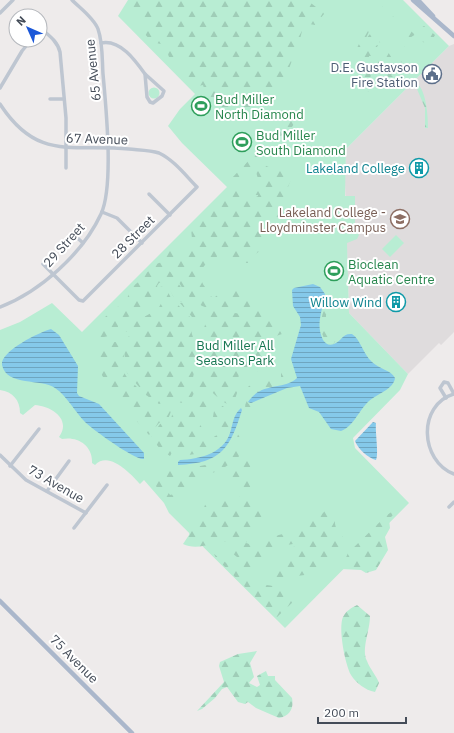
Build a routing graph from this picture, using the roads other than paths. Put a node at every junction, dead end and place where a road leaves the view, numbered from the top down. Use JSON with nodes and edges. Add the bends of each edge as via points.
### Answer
{"nodes":[{"id":1,"x":13,"y":0,"type":"edge"},
{"id":2,"x":72,"y":0,"type":"edge"},
{"id":3,"x":416,"y":1,"type":"edge"},
{"id":4,"x":0,"y":13,"type":"edge"},
{"id":5,"x":48,"y":34,"type":"edge"},
{"id":6,"x":454,"y":35,"type":"edge"},
{"id":7,"x":101,"y":43,"type":"junction"},
{"id":8,"x":24,"y":48,"type":"edge"},
{"id":9,"x":145,"y":74,"type":"junction"},
{"id":10,"x":0,"y":88,"type":"edge"},
{"id":11,"x":50,"y":99,"type":"dead end"},
{"id":12,"x":63,"y":99,"type":"junction"},
{"id":13,"x":0,"y":104,"type":"edge"},
{"id":14,"x":67,"y":148,"type":"junction"},
{"id":15,"x":107,"y":148,"type":"junction"},
{"id":16,"x":66,"y":168,"type":"dead end"},
{"id":17,"x":197,"y":187,"type":"joint"},
{"id":18,"x":149,"y":194,"type":"dead end"},
{"id":19,"x":102,"y":212,"type":"junction"},
{"id":20,"x":170,"y":215,"type":"junction"},
{"id":21,"x":73,"y":234,"type":"dead end"},
{"id":22,"x":83,"y":243,"type":"junction"},
{"id":23,"x":142,"y":243,"type":"junction"},
{"id":24,"x":43,"y":264,"type":"dead end"},
{"id":25,"x":53,"y":274,"type":"junction"},
{"id":26,"x":0,"y":307,"type":"edge"},
{"id":27,"x":454,"y":394,"type":"edge"},
{"id":28,"x":446,"y":398,"type":"junction"},
{"id":29,"x":39,"y":429,"type":"dead end"},
{"id":30,"x":0,"y":455,"type":"edge"},
{"id":31,"x":69,"y":462,"type":"dead end"},
{"id":32,"x":10,"y":466,"type":"junction"},
{"id":33,"x":454,"y":474,"type":"edge"},
{"id":34,"x":107,"y":485,"type":"dead end"},
{"id":35,"x":47,"y":491,"type":"junction"},
{"id":36,"x":454,"y":502,"type":"edge"},
{"id":37,"x":449,"y":507,"type":"dead end"},
{"id":38,"x":86,"y":513,"type":"junction"},
{"id":39,"x":74,"y":528,"type":"dead end"},
{"id":40,"x":0,"y":601,"type":"edge"},
{"id":41,"x":132,"y":733,"type":"edge"}],
"edges":[{"from":1,"to":4,"type":"street"},
{"from":2,"to":7,"type":"street","name":"65 Avenue","via":[[95,23]]},
{"from":3,"to":6,"type":"main road"},
{"from":5,"to":12,"type":"street","via":[[59,48]]},
{"from":7,"to":9,"type":"street","via":[[112,42],[118,45]]},
{"from":7,"to":15,"type":"street","name":"65 Avenue"},
{"from":8,"to":10,"type":"street"},
{"from":9,"to":9,"type":"street","via":[[147,98],[154,103],[160,99],[164,91]]},
{"from":11,"to":12,"type":"street"},
{"from":12,"to":14,"type":"street"},
{"from":13,"to":14,"type":"street","name":"67 Avenue","via":[[9,118],[26,134],[51,146]]},
{"from":14,"to":15,"type":"street","name":"67 Avenue"},
{"from":14,"to":16,"type":"street"},
{"from":15,"to":17,"type":"street","name":"67 Avenue","via":[[161,154],[172,161]]},
{"from":15,"to":19,"type":"street","name":"29 Street","via":[[107,185]]},
{"from":17,"to":20,"type":"street","name":"28 Street"},
{"from":18,"to":20,"type":"street"},
{"from":19,"to":22,"type":"street","name":"29 Street"},
{"from":19,"to":23,"type":"street","via":[[117,218]]},
{"from":20,"to":23,"type":"street","name":"28 Street"},
{"from":21,"to":22,"type":"street"},
{"from":22,"to":25,"type":"street","name":"29 Street"},
{"from":23,"to":25,"type":"street","name":"28 Street","via":[[83,301]]},
{"from":24,"to":25,"type":"street"},
{"from":25,"to":26,"type":"street","name":"29 Street","via":[[27,294]]},
{"from":27,"to":28,"type":"street"},
{"from":27,"to":28,"type":"street","via":[[448,383],[444,382],[440,388]]},
{"from":28,"to":33,"type":"street","via":[[431,416],[427,438],[434,458]]},
{"from":29,"to":32,"type":"street"},
{"from":30,"to":32,"type":"street","name":"73 Avenue"},
{"from":31,"to":35,"type":"street"},
{"from":32,"to":35,"type":"street","name":"73 Avenue","via":[[28,481]]},
{"from":34,"to":38,"type":"street"},
{"from":35,"to":38,"type":"street","name":"73 Avenue"},
{"from":36,"to":37,"type":"street"},
{"from":38,"to":39,"type":"street"},
{"from":40,"to":41,"type":"main road","name":"75 Avenue"}]}
